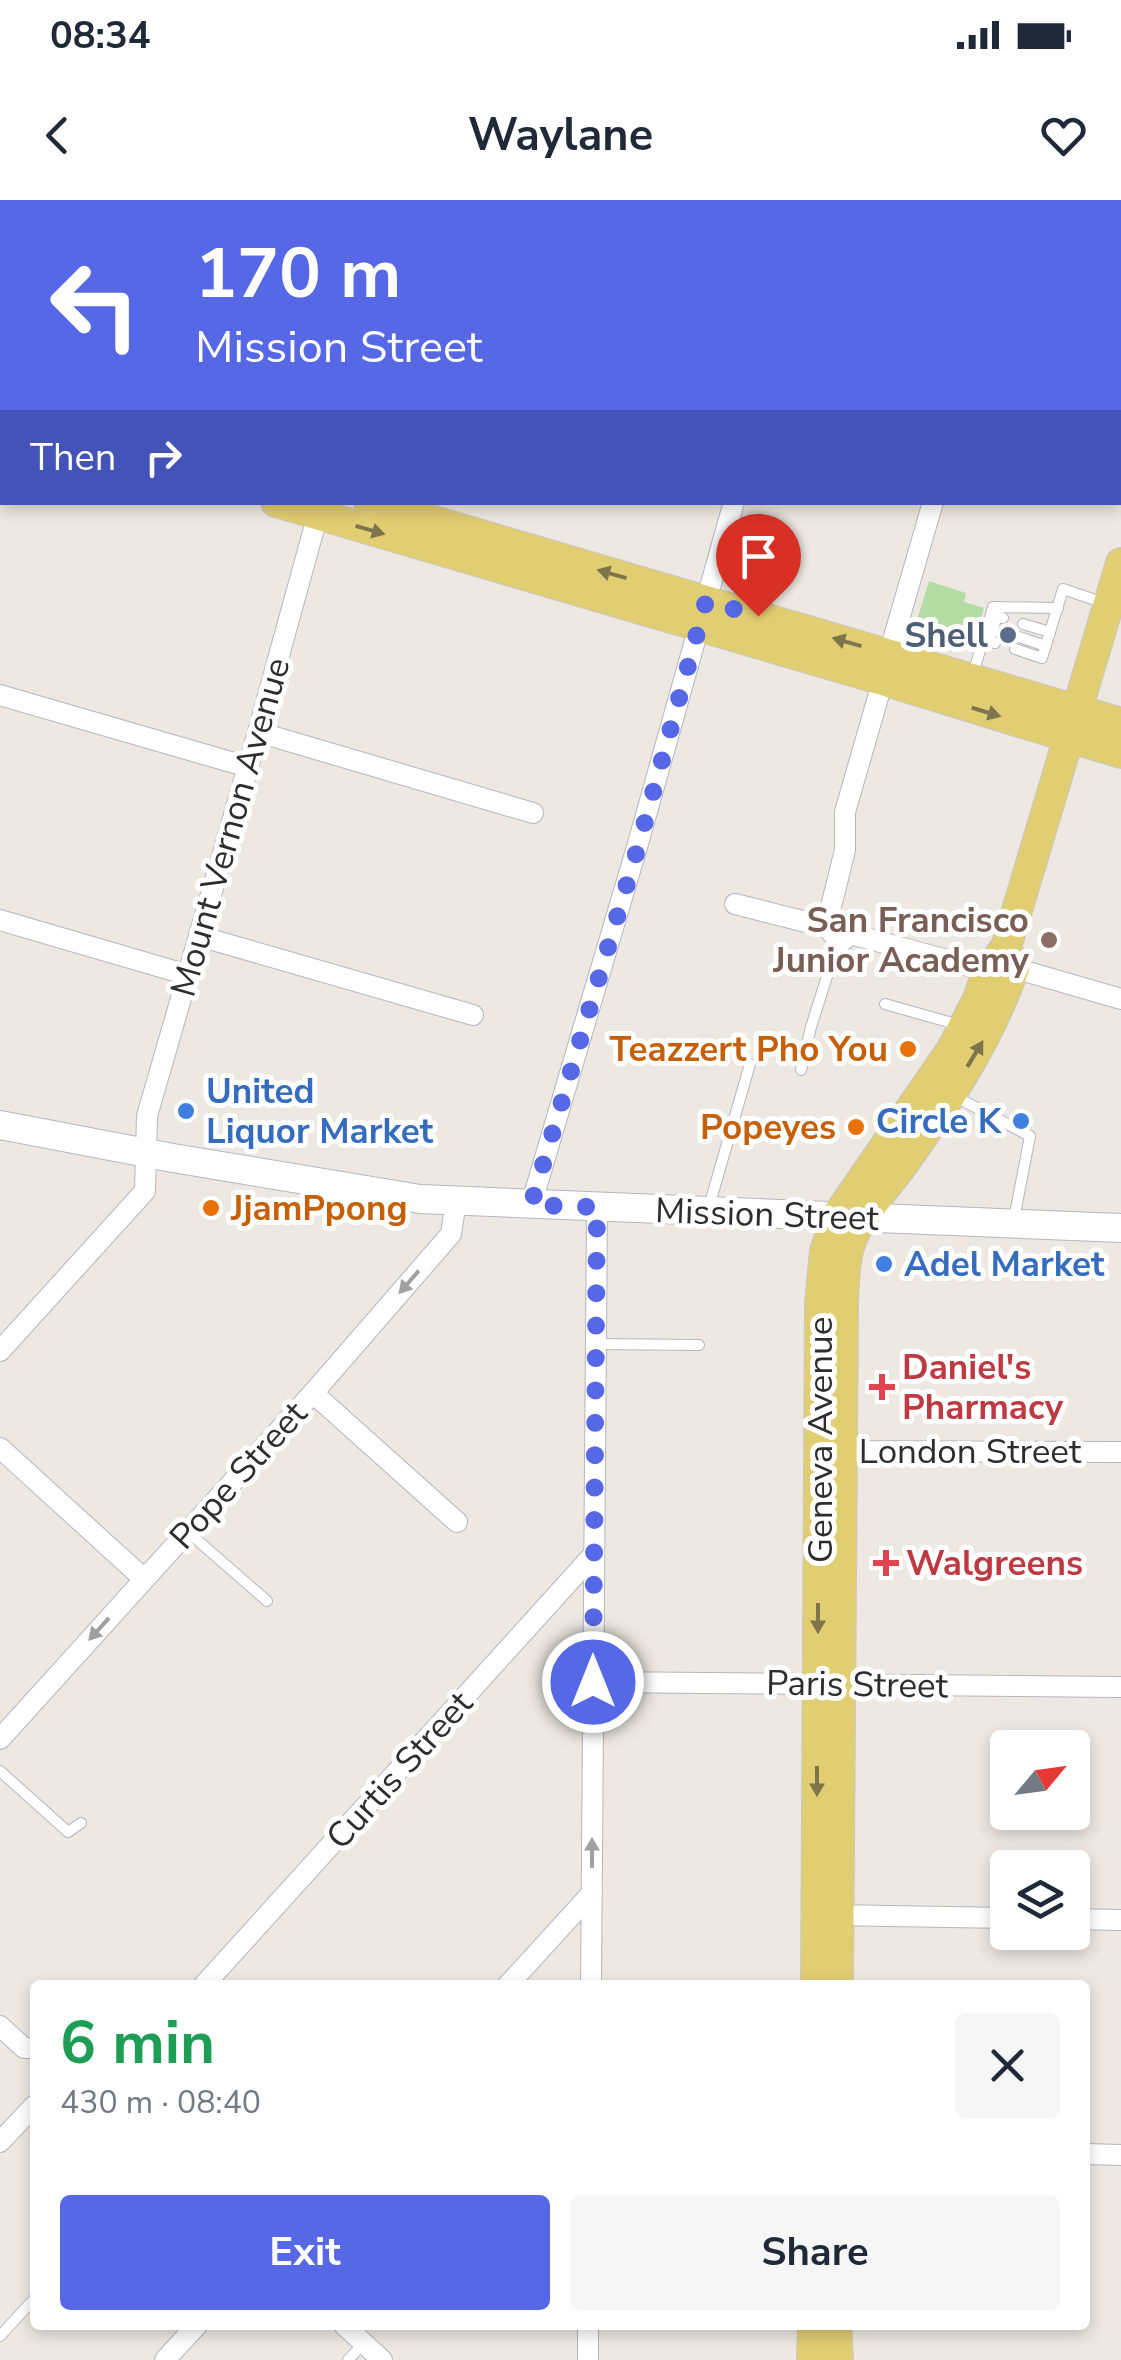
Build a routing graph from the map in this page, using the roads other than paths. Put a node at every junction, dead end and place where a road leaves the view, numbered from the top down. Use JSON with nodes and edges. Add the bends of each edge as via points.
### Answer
{"nodes":[{"id":1,"x":295,"y":505,"type":"edge"},
{"id":2,"x":378,"y":505,"type":"edge"},
{"id":3,"x":733,"y":505,"type":"edge"},
{"id":4,"x":933,"y":505,"type":"edge"},
{"id":5,"x":320,"y":509,"type":"edge"},
{"id":6,"x":1121,"y":563,"type":"edge"},
{"id":7,"x":1108,"y":604,"type":"junction"},
{"id":8,"x":1058,"y":608,"type":"junction"},
{"id":9,"x":702,"y":613,"type":"junction"},
{"id":10,"x":1003,"y":618,"type":"dead end"},
{"id":11,"x":1023,"y":624,"type":"dead end"},
{"id":12,"x":1050,"y":632,"type":"junction"},
{"id":13,"x":993,"y":633,"type":"junction"},
{"id":14,"x":1017,"y":644,"type":"dead end"},
{"id":15,"x":886,"y":667,"type":"junction"},
{"id":16,"x":972,"y":678,"type":"junction"},
{"id":17,"x":0,"y":695,"type":"edge"},
{"id":18,"x":1071,"y":723,"type":"junction"},
{"id":19,"x":1121,"y":723,"type":"edge"},
{"id":20,"x":258,"y":732,"type":"junction"},
{"id":21,"x":1121,"y":753,"type":"edge"},
{"id":22,"x":248,"y":767,"type":"junction"},
{"id":23,"x":533,"y":813,"type":"dead end"},
{"id":24,"x":735,"y":904,"type":"dead end"},
{"id":25,"x":0,"y":920,"type":"edge"},
{"id":26,"x":199,"y":936,"type":"junction"},
{"id":27,"x":832,"y":936,"type":"junction"},
{"id":28,"x":1002,"y":962,"type":"junction"},
{"id":29,"x":188,"y":975,"type":"junction"},
{"id":30,"x":1121,"y":999,"type":"edge"},
{"id":31,"x":886,"y":1004,"type":"dead end"},
{"id":32,"x":474,"y":1016,"type":"dead end"},
{"id":33,"x":965,"y":1026,"type":"junction"},
{"id":34,"x":750,"y":1064,"type":"dead end"},
{"id":35,"x":801,"y":1070,"type":"dead end"},
{"id":36,"x":950,"y":1094,"type":"junction"},
{"id":37,"x":0,"y":1125,"type":"edge"},
{"id":38,"x":145,"y":1152,"type":"junction"},
{"id":39,"x":456,"y":1201,"type":"junction"},
{"id":40,"x":531,"y":1205,"type":"junction"},
{"id":41,"x":597,"y":1207,"type":"junction"},
{"id":42,"x":708,"y":1211,"type":"junction"},
{"id":43,"x":850,"y":1216,"type":"junction"},
{"id":44,"x":1013,"y":1225,"type":"junction"},
{"id":45,"x":1121,"y":1228,"type":"edge"},
{"id":46,"x":596,"y":1344,"type":"junction"},
{"id":47,"x":699,"y":1346,"type":"dead end"},
{"id":48,"x":0,"y":1351,"type":"edge"},
{"id":49,"x":313,"y":1393,"type":"junction"},
{"id":50,"x":0,"y":1448,"type":"edge"},
{"id":51,"x":831,"y":1451,"type":"junction"},
{"id":52,"x":1121,"y":1452,"type":"edge"},
{"id":53,"x":457,"y":1522,"type":"dead end"},
{"id":54,"x":187,"y":1532,"type":"junction"},
{"id":55,"x":594,"y":1554,"type":"junction"},
{"id":56,"x":144,"y":1579,"type":"junction"},
{"id":57,"x":267,"y":1601,"type":"dead end"},
{"id":58,"x":593,"y":1682,"type":"junction"},
{"id":59,"x":829,"y":1684,"type":"junction"},
{"id":60,"x":1121,"y":1687,"type":"edge"},
{"id":61,"x":0,"y":1738,"type":"edge"},
{"id":62,"x":0,"y":1772,"type":"edge"},
{"id":63,"x":81,"y":1823,"type":"dead end"},
{"id":64,"x":592,"y":1893,"type":"junction"},
{"id":65,"x":828,"y":1915,"type":"junction"},
{"id":66,"x":990,"y":1918,"type":"edge"},
{"id":67,"x":1090,"y":1919,"type":"edge"},
{"id":68,"x":1121,"y":1920,"type":"edge"},
{"id":69,"x":209,"y":1980,"type":"edge"},
{"id":70,"x":513,"y":1980,"type":"edge"},
{"id":71,"x":591,"y":1980,"type":"edge"},
{"id":72,"x":817,"y":1980,"type":"edge"},
{"id":73,"x":837,"y":1980,"type":"edge"},
{"id":74,"x":0,"y":2026,"type":"edge"},
{"id":75,"x":30,"y":2048,"type":"edge"},
{"id":76,"x":30,"y":2110,"type":"edge"},
{"id":77,"x":0,"y":2142,"type":"edge"},
{"id":78,"x":1090,"y":2154,"type":"edge"},
{"id":79,"x":1121,"y":2155,"type":"edge"},
{"id":80,"x":30,"y":2303,"type":"edge"},
{"id":81,"x":192,"y":2330,"type":"edge"},
{"id":82,"x":350,"y":2330,"type":"edge"},
{"id":83,"x":588,"y":2330,"type":"edge"},
{"id":84,"x":813,"y":2330,"type":"edge"},
{"id":85,"x":836,"y":2330,"type":"edge"},
{"id":86,"x":0,"y":2336,"type":"edge"},
{"id":87,"x":364,"y":2343,"type":"junction"},
{"id":88,"x":164,"y":2360,"type":"edge"},
{"id":89,"x":348,"y":2360,"type":"edge"},
{"id":90,"x":382,"y":2360,"type":"edge"},
{"id":91,"x":588,"y":2360,"type":"edge"},
{"id":92,"x":812,"y":2360,"type":"edge"},
{"id":93,"x":838,"y":2360,"type":"edge"}],
"edges":[{"from":1,"to":5,"type":"main road"},
{"from":9,"to":2,"type":"main road","one_way":true},
{"from":3,"to":9,"type":"street"},
{"from":4,"to":15,"type":"street"},
{"from":5,"to":9,"type":"main road","one_way":true},
{"from":5,"to":20,"type":"street","name":"Mount Vernon Avenue"},
{"from":6,"to":7,"type":"main road","name":"Geneva Avenue"},
{"from":7,"to":8,"type":"lane","via":[[1064,589]]},
{"from":7,"to":18,"type":"main road","name":"Geneva Avenue"},
{"from":8,"to":12,"type":"lane"},
{"from":8,"to":13,"type":"lane","via":[[993,608]]},
{"from":9,"to":15,"type":"main road"},
{"from":9,"to":40,"type":"street"},
{"from":10,"to":13,"type":"lane","via":[[997,616]]},
{"from":11,"to":12,"type":"lane"},
{"from":12,"to":14,"type":"lane","via":[[1042,658]]},
{"from":13,"to":16,"type":"lane"},
{"from":15,"to":16,"type":"main road"},
{"from":15,"to":18,"type":"main road","one_way":true},
{"from":15,"to":27,"type":"street","via":[[845,812]]},
{"from":16,"to":18,"type":"main road"},
{"from":17,"to":22,"type":"street"},
{"from":18,"to":19,"type":"main road"},
{"from":18,"to":21,"type":"main road"},
{"from":18,"to":28,"type":"main road","name":"Geneva Avenue"},
{"from":20,"to":22,"type":"street","name":"Mount Vernon Avenue"},
{"from":20,"to":23,"type":"street"},
{"from":22,"to":26,"type":"street","name":"Mount Vernon Avenue"},
{"from":24,"to":27,"type":"street"},
{"from":25,"to":29,"type":"street"},
{"from":26,"to":29,"type":"street","name":"Mount Vernon Avenue"},
{"from":26,"to":32,"type":"street"},
{"from":27,"to":28,"type":"street"},
{"from":27,"to":35,"type":"lane"},
{"from":28,"to":30,"type":"street"},
{"from":28,"to":33,"type":"main road","name":"Geneva Avenue"},
{"from":36,"to":28,"type":"main road","name":"Geneva Avenue","one_way":true,"via":[[991,1028]]},
{"from":29,"to":38,"type":"street","name":"Mount Vernon Avenue","via":[[147,1116]]},
{"from":31,"to":33,"type":"lane"},
{"from":33,"to":43,"type":"main road","name":"Geneva Avenue"},
{"from":34,"to":42,"type":"lane"},
{"from":36,"to":43,"type":"main road","name":"Geneva Avenue","via":[[902,1165]]},
{"from":36,"to":44,"type":"lane","via":[[1030,1136]]},
{"from":37,"to":38,"type":"main road","name":"Mission Street"},
{"from":38,"to":39,"type":"main road","name":"Mission Street"},
{"from":38,"to":48,"type":"street","name":"Mount Vernon Avenue","via":[[145,1191]]},
{"from":39,"to":40,"type":"main road","name":"Mission Street"},
{"from":39,"to":49,"type":"street","name":"Pope Street","one_way":true,"via":[[451,1234]]},
{"from":40,"to":41,"type":"main road","name":"Mission Street"},
{"from":41,"to":42,"type":"main road","name":"Mission Street"},
{"from":41,"to":46,"type":"street"},
{"from":42,"to":43,"type":"main road","name":"Mission Street"},
{"from":43,"to":44,"type":"main road","name":"Mission Street"},
{"from":43,"to":51,"type":"main road","name":"Geneva Avenue"},
{"from":44,"to":45,"type":"main road","name":"Mission Street"},
{"from":46,"to":47,"type":"lane"},
{"from":46,"to":55,"type":"street"},
{"from":49,"to":53,"type":"street"},
{"from":49,"to":54,"type":"street","name":"Pope Street"},
{"from":50,"to":56,"type":"street"},
{"from":51,"to":52,"type":"street","name":"London Street"},
{"from":51,"to":59,"type":"main road","name":"Geneva Avenue"},
{"from":54,"to":56,"type":"street","name":"Pope Street"},
{"from":54,"to":57,"type":"lane"},
{"from":55,"to":58,"type":"street"},
{"from":55,"to":69,"type":"street","name":"Curtis Street"},
{"from":56,"to":61,"type":"street","name":"Pope Street","one_way":true},
{"from":58,"to":59,"type":"street","name":"Paris Street"},
{"from":64,"to":58,"type":"street","one_way":true},
{"from":59,"to":60,"type":"street","name":"Paris Street"},
{"from":59,"to":65,"type":"main road","name":"Geneva Avenue"},
{"from":62,"to":63,"type":"lane","via":[[68,1832]]},
{"from":64,"to":70,"type":"street"},
{"from":64,"to":71,"type":"street"},
{"from":65,"to":66,"type":"street"},
{"from":65,"to":72,"type":"main road","name":"Geneva Avenue"},
{"from":65,"to":73,"type":"main road","name":"Geneva Avenue"},
{"from":67,"to":68,"type":"street"},
{"from":74,"to":75,"type":"street"},
{"from":76,"to":77,"type":"street"},
{"from":78,"to":79,"type":"street"},
{"from":80,"to":86,"type":"lane"},
{"from":81,"to":88,"type":"street"},
{"from":82,"to":87,"type":"street"},
{"from":83,"to":91,"type":"street"},
{"from":84,"to":92,"type":"main road"},
{"from":85,"to":93,"type":"main road"},
{"from":87,"to":89,"type":"lane"},
{"from":87,"to":90,"type":"street"}]}
